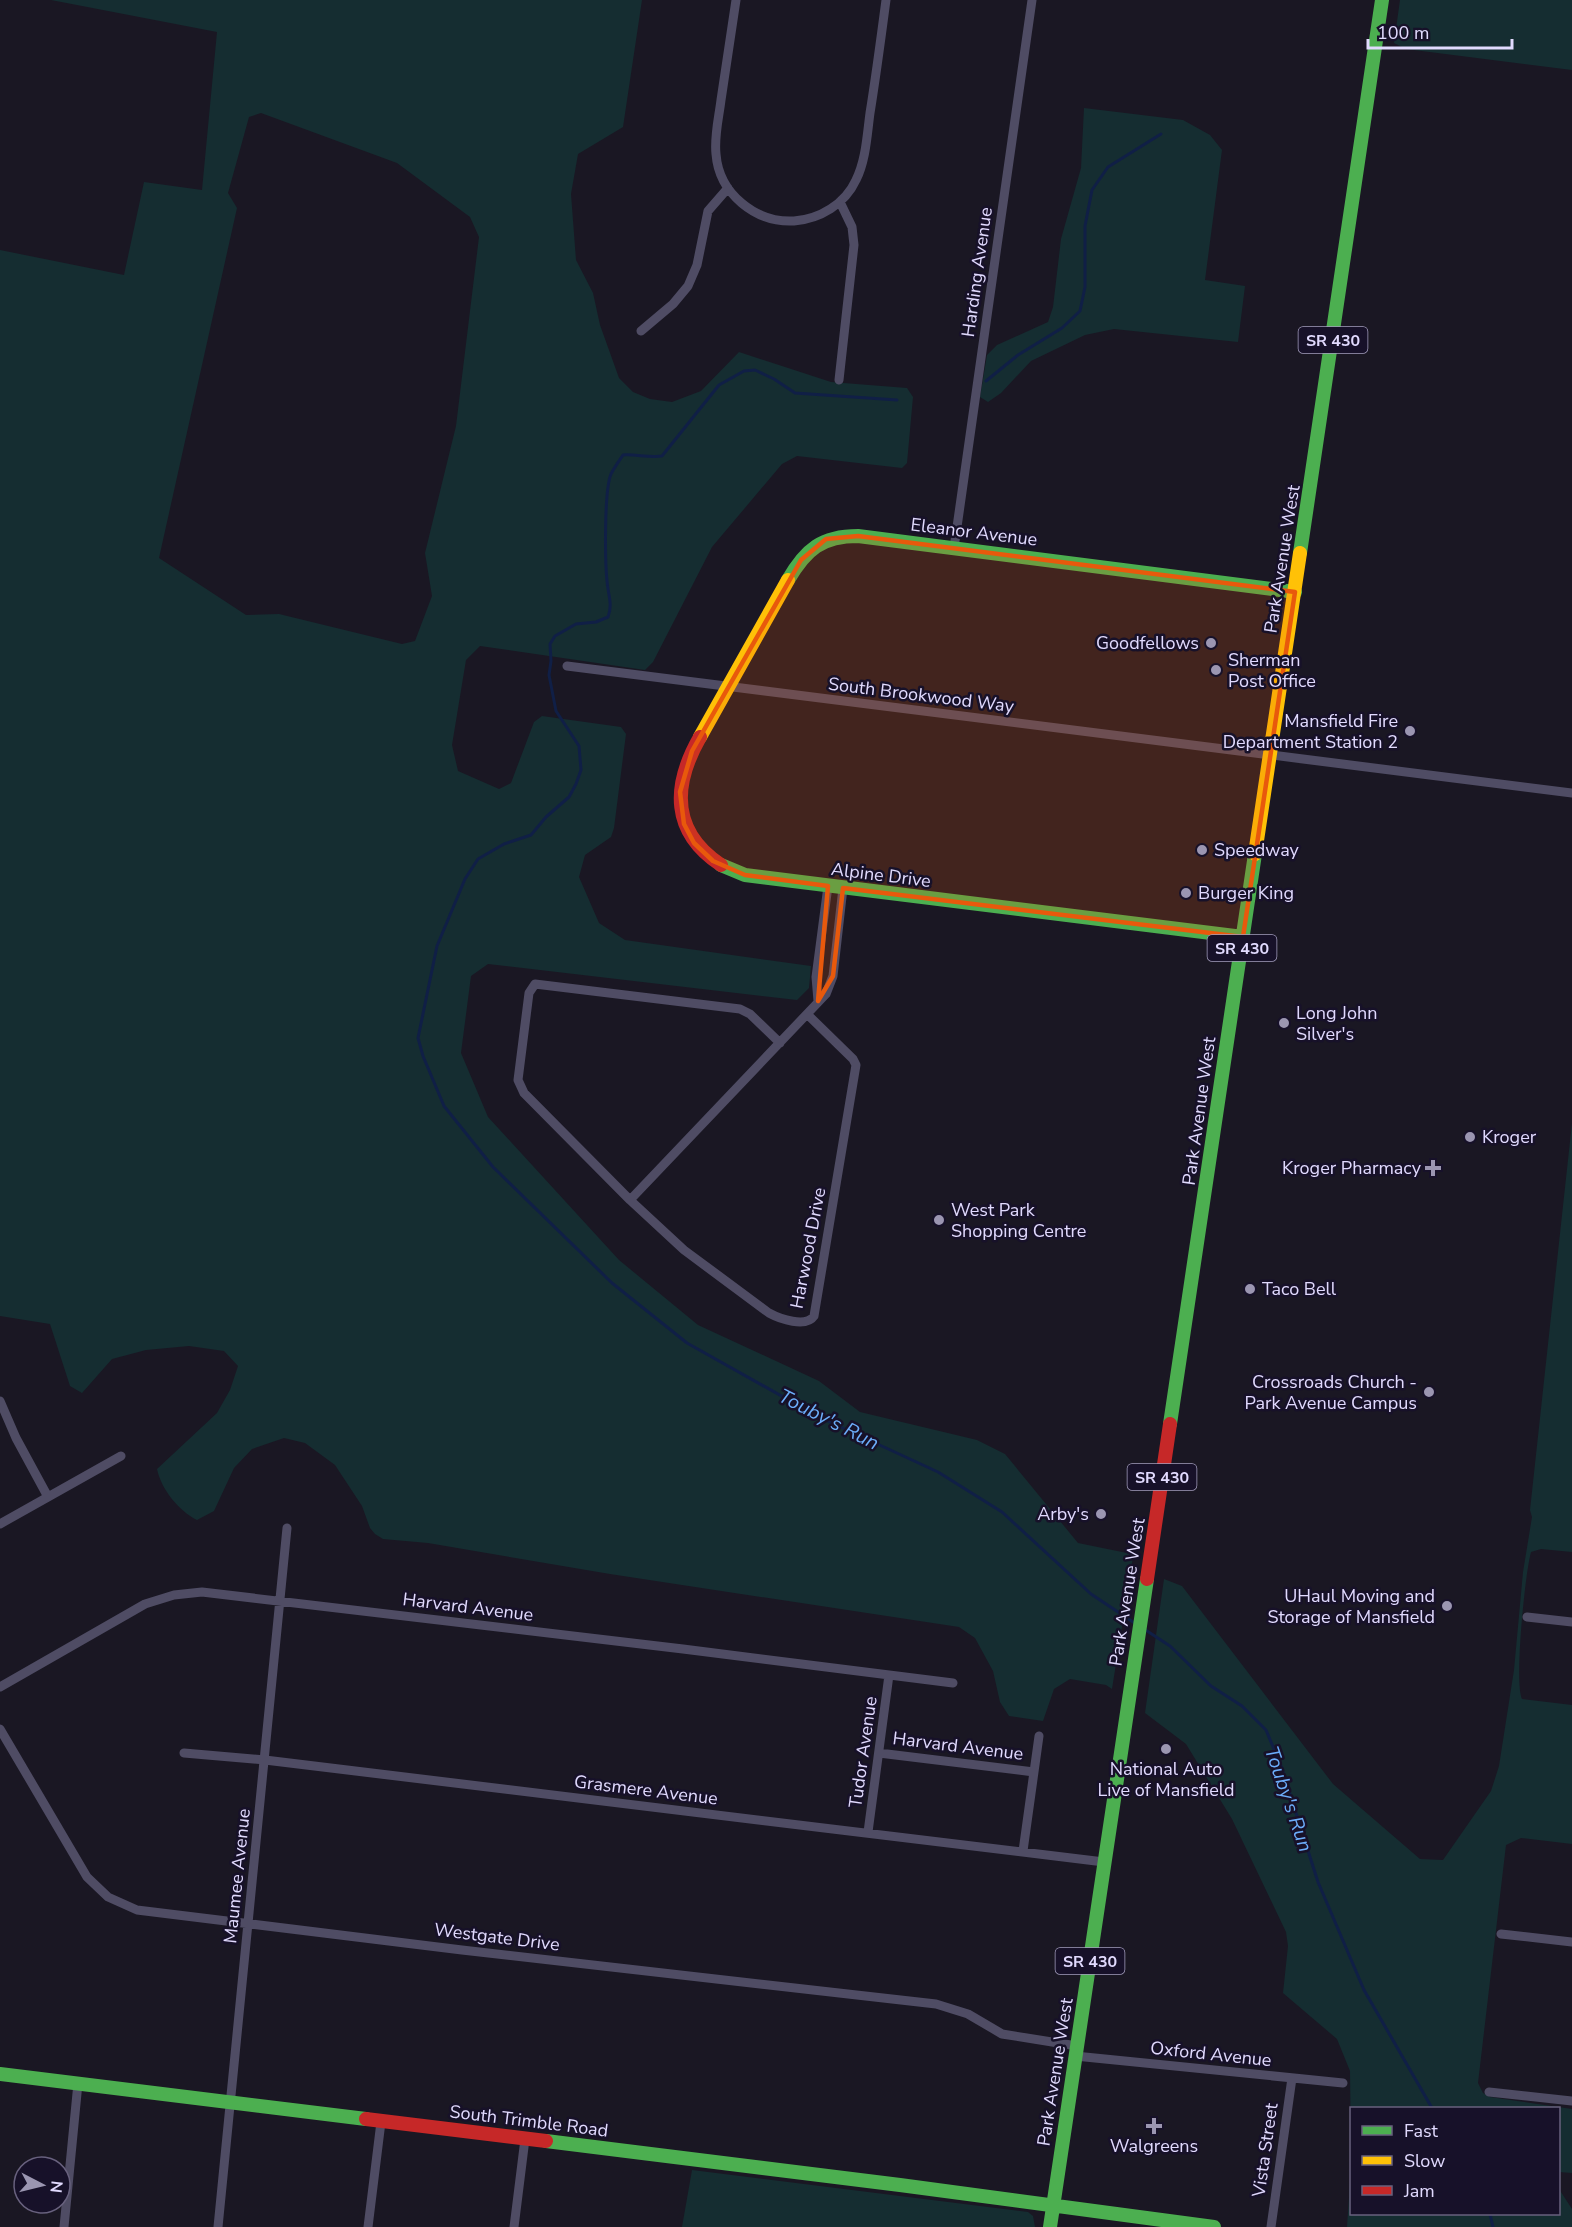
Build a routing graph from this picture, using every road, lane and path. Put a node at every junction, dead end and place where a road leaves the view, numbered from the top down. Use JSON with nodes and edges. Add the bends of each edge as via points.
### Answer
{"nodes":[{"id":1,"x":736,"y":0,"type":"edge"},
{"id":2,"x":886,"y":0,"type":"edge"},
{"id":3,"x":1032,"y":0,"type":"edge"},
{"id":4,"x":1382,"y":0,"type":"edge"},
{"id":5,"x":728,"y":188,"type":"junction"},
{"id":6,"x":840,"y":202,"type":"junction"},
{"id":7,"x":641,"y":331,"type":"dead end"},
{"id":8,"x":839,"y":380,"type":"dead end"},
{"id":9,"x":954,"y":548,"type":"junction"},
{"id":10,"x":1295,"y":592,"type":"junction"},
{"id":11,"x":567,"y":666,"type":"dead end"},
{"id":12,"x":729,"y":687,"type":"junction"},
{"id":13,"x":1270,"y":756,"type":"junction"},
{"id":14,"x":1572,"y":793,"type":"edge"},
{"id":15,"x":828,"y":886,"type":"junction"},
{"id":16,"x":843,"y":888,"type":"junction"},
{"id":17,"x":1243,"y":937,"type":"junction"},
{"id":18,"x":818,"y":1001,"type":"junction"},
{"id":19,"x":808,"y":1015,"type":"junction"},
{"id":20,"x":780,"y":1043,"type":"junction"},
{"id":21,"x":630,"y":1200,"type":"junction"},
{"id":22,"x":0,"y":1401,"type":"edge"},
{"id":23,"x":122,"y":1456,"type":"dead end"},
{"id":24,"x":48,"y":1497,"type":"junction"},
{"id":25,"x":0,"y":1524,"type":"edge"},
{"id":26,"x":286,"y":1528,"type":"dead end"},
{"id":27,"x":280,"y":1600,"type":"junction"},
{"id":28,"x":1527,"y":1617,"type":"dead end"},
{"id":29,"x":1572,"y":1622,"type":"edge"},
{"id":30,"x":889,"y":1675,"type":"junction"},
{"id":31,"x":953,"y":1683,"type":"dead end"},
{"id":32,"x":0,"y":1687,"type":"edge"},
{"id":33,"x":0,"y":1728,"type":"edge"},
{"id":34,"x":1039,"y":1736,"type":"dead end"},
{"id":35,"x":184,"y":1753,"type":"dead end"},
{"id":36,"x":879,"y":1753,"type":"junction"},
{"id":37,"x":265,"y":1760,"type":"junction"},
{"id":38,"x":1034,"y":1772,"type":"junction"},
{"id":39,"x":868,"y":1832,"type":"junction"},
{"id":40,"x":1023,"y":1851,"type":"junction"},
{"id":41,"x":1104,"y":1862,"type":"junction"},
{"id":42,"x":249,"y":1923,"type":"junction"},
{"id":43,"x":1501,"y":1934,"type":"dead end"},
{"id":44,"x":1572,"y":1942,"type":"edge"},
{"id":45,"x":1076,"y":2051,"type":"junction"},
{"id":46,"x":0,"y":2074,"type":"edge"},
{"id":47,"x":1292,"y":2078,"type":"junction"},
{"id":48,"x":78,"y":2084,"type":"junction"},
{"id":49,"x":1343,"y":2084,"type":"dead end"},
{"id":50,"x":1490,"y":2092,"type":"dead end"},
{"id":51,"x":1572,"y":2102,"type":"edge"},
{"id":52,"x":231,"y":2103,"type":"junction"},
{"id":53,"x":381,"y":2122,"type":"junction"},
{"id":54,"x":525,"y":2139,"type":"junction"},
{"id":55,"x":1053,"y":2205,"type":"junction"},
{"id":56,"x":64,"y":2227,"type":"edge"},
{"id":57,"x":218,"y":2227,"type":"edge"},
{"id":58,"x":368,"y":2227,"type":"edge"},
{"id":59,"x":514,"y":2227,"type":"edge"},
{"id":60,"x":1050,"y":2227,"type":"edge"},
{"id":61,"x":1214,"y":2227,"type":"edge"},
{"id":62,"x":1271,"y":2227,"type":"edge"}],
"edges":[{"from":1,"to":5,"type":"street","via":[[716,140],[718,167]]},
{"from":2,"to":6,"type":"street","via":[[861,167],[857,180]]},
{"from":3,"to":9,"type":"street","name":"Harding Avenue"},
{"from":4,"to":10,"type":"main road","name":"Park Avenue West","number":"SR 430"},
{"from":5,"to":6,"type":"street","via":[[750,211],[785,221],[819,215]]},
{"from":5,"to":7,"type":"street","via":[[708,211],[697,265],[688,286]]},
{"from":6,"to":8,"type":"street","via":[[852,227],[854,246]]},
{"from":9,"to":10,"type":"main road","name":"Eleanor Avenue"},
{"from":9,"to":12,"type":"main road","name":"Eleanor Avenue","via":[[849,536],[836,536],[816,544],[791,575]]},
{"from":10,"to":13,"type":"main road","name":"Park Avenue West","number":"SR 430"},
{"from":11,"to":12,"type":"street","name":"South Brookwood Way"},
{"from":12,"to":13,"type":"street","name":"South Brookwood Way"},
{"from":12,"to":15,"type":"main road","name":"Alpine Drive","via":[[686,765],[680,801],[689,833],[712,861],[735,872]]},
{"from":13,"to":14,"type":"street","name":"South Brookwood Way"},
{"from":13,"to":17,"type":"main road","name":"Park Avenue West","number":"SR 430"},
{"from":15,"to":16,"type":"main road","name":"Alpine Drive"},
{"from":15,"to":18,"type":"street","via":[[816,977]]},
{"from":16,"to":17,"type":"main road","name":"Alpine Drive"},
{"from":16,"to":18,"type":"street","via":[[833,976],[826,994]]},
{"from":17,"to":41,"type":"main road","name":"Park Avenue West","number":"SR 430"},
{"from":18,"to":19,"type":"street"},
{"from":19,"to":20,"type":"street"},
{"from":19,"to":21,"type":"street","name":"Harwood Drive","via":[[856,1065],[811,1321],[769,1313],[690,1255]]},
{"from":20,"to":21,"type":"street"},
{"from":20,"to":21,"type":"street","name":"Harwood Drive","via":[[740,1009],[540,984],[531,987],[519,1087]]},
{"from":22,"to":24,"type":"street"},
{"from":23,"to":24,"type":"street"},
{"from":24,"to":25,"type":"street"},
{"from":26,"to":27,"type":"street","name":"Maumee Avenue"},
{"from":27,"to":30,"type":"street","name":"Harvard Avenue"},
{"from":27,"to":32,"type":"street","name":"Harvard Avenue","via":[[210,1592],[161,1598],[130,1611]]},
{"from":27,"to":37,"type":"street","name":"Maumee Avenue"},
{"from":28,"to":29,"type":"street"},
{"from":30,"to":31,"type":"street","name":"Harvard Avenue"},
{"from":30,"to":36,"type":"street","name":"Tudor Avenue"},
{"from":33,"to":42,"type":"street","name":"Westgate Drive","via":[[80,1867],[101,1892],[137,1910]]},
{"from":34,"to":38,"type":"street"},
{"from":35,"to":37,"type":"street","name":"Grasmere Avenue"},
{"from":36,"to":38,"type":"street","name":"Harvard Avenue"},
{"from":36,"to":39,"type":"street","name":"Tudor Avenue"},
{"from":37,"to":39,"type":"street","name":"Grasmere Avenue"},
{"from":37,"to":42,"type":"street","name":"Maumee Avenue"},
{"from":38,"to":40,"type":"street"},
{"from":39,"to":40,"type":"street","name":"Grasmere Avenue"},
{"from":40,"to":41,"type":"street","name":"Grasmere Avenue"},
{"from":41,"to":45,"type":"main road","name":"Park Avenue West","number":"SR 430"},
{"from":42,"to":45,"type":"street","name":"Westgate Drive","via":[[936,2004],[968,2014],[1002,2034]]},
{"from":42,"to":52,"type":"street","name":"Maumee Avenue"},
{"from":43,"to":44,"type":"street"},
{"from":45,"to":47,"type":"street","name":"Oxford Avenue"},
{"from":45,"to":55,"type":"main road","name":"Park Avenue West","number":"SR 430"},
{"from":46,"to":48,"type":"main road","name":"South Trimble Road"},
{"from":47,"to":49,"type":"street","name":"Oxford Avenue"},
{"from":47,"to":62,"type":"street","name":"Vista Street"},
{"from":48,"to":52,"type":"main road","name":"South Trimble Road"},
{"from":48,"to":56,"type":"street"},
{"from":50,"to":51,"type":"street"},
{"from":52,"to":53,"type":"main road","name":"South Trimble Road"},
{"from":52,"to":57,"type":"street","name":"Maumee Avenue"},
{"from":53,"to":54,"type":"main road","name":"South Trimble Road"},
{"from":53,"to":58,"type":"street"},
{"from":54,"to":55,"type":"main road","name":"South Trimble Road"},
{"from":54,"to":59,"type":"street"},
{"from":55,"to":60,"type":"main road","name":"Park Avenue West","number":"SR 430"},
{"from":55,"to":61,"type":"main road","name":"South Trimble Road"}]}
